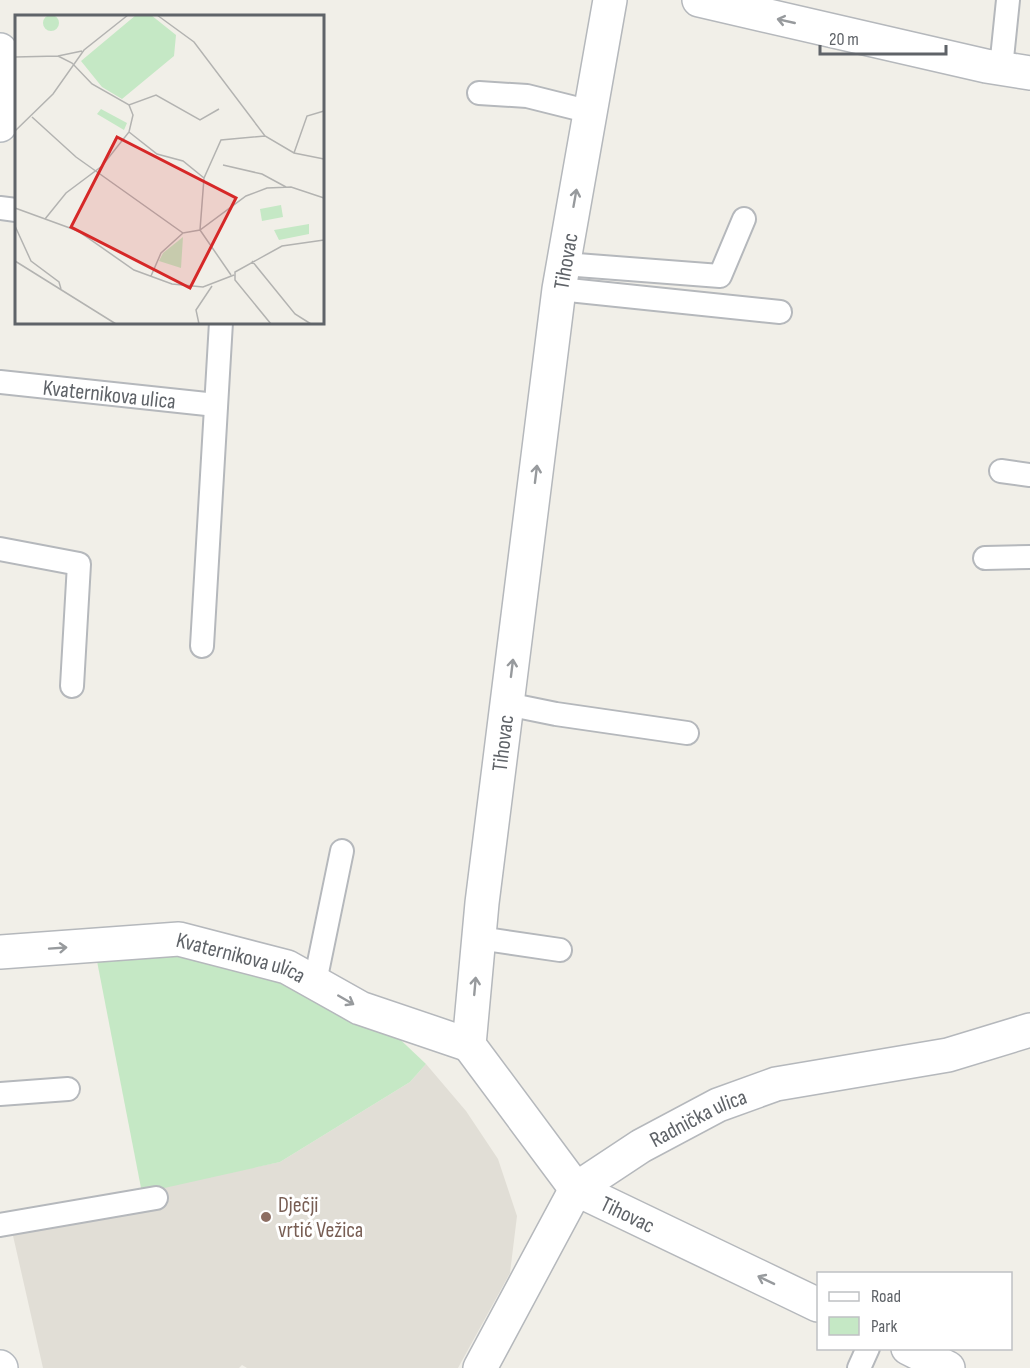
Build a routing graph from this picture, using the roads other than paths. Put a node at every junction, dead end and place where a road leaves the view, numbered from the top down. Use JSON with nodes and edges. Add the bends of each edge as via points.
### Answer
{"nodes":[{"id":1,"x":610,"y":0,"type":"edge"},
{"id":2,"x":699,"y":0,"type":"edge"},
{"id":3,"x":1008,"y":0,"type":"edge"},
{"id":4,"x":6,"y":66,"type":"edge"},
{"id":5,"x":1006,"y":69,"type":"edge"},
{"id":6,"x":479,"y":93,"type":"dead end"},
{"id":7,"x":591,"y":112,"type":"junction"},
{"id":8,"x":0,"y":125,"type":"edge"},
{"id":9,"x":0,"y":208,"type":"edge"},
{"id":10,"x":15,"y":210,"type":"edge"},
{"id":11,"x":744,"y":219,"type":"dead end"},
{"id":12,"x":562,"y":277,"type":"junction"},
{"id":13,"x":780,"y":312,"type":"dead end"},
{"id":14,"x":221,"y":324,"type":"edge"},
{"id":15,"x":0,"y":382,"type":"edge"},
{"id":16,"x":216,"y":405,"type":"junction"},
{"id":17,"x":1001,"y":471,"type":"dead end"},
{"id":18,"x":1030,"y":475,"type":"edge"},
{"id":19,"x":0,"y":549,"type":"edge"},
{"id":20,"x":1030,"y":557,"type":"edge"},
{"id":21,"x":985,"y":558,"type":"dead end"},
{"id":22,"x":202,"y":645,"type":"dead end"},
{"id":23,"x":72,"y":686,"type":"dead end"},
{"id":24,"x":507,"y":704,"type":"junction"},
{"id":25,"x":687,"y":734,"type":"dead end"},
{"id":26,"x":342,"y":851,"type":"dead end"},
{"id":27,"x":479,"y":938,"type":"junction"},
{"id":28,"x":560,"y":950,"type":"dead end"},
{"id":29,"x":0,"y":952,"type":"edge"},
{"id":30,"x":315,"y":982,"type":"junction"},
{"id":31,"x":1030,"y":1030,"type":"edge"},
{"id":32,"x":470,"y":1045,"type":"junction"},
{"id":33,"x":68,"y":1089,"type":"dead end"},
{"id":34,"x":0,"y":1094,"type":"edge"},
{"id":35,"x":576,"y":1189,"type":"junction"},
{"id":36,"x":156,"y":1198,"type":"dead end"},
{"id":37,"x":0,"y":1226,"type":"edge"},
{"id":38,"x":817,"y":1304,"type":"edge"},
{"id":39,"x":867,"y":1350,"type":"edge"},
{"id":40,"x":912,"y":1350,"type":"edge"},
{"id":41,"x":480,"y":1368,"type":"edge"},
{"id":42,"x":859,"y":1368,"type":"edge"},
{"id":43,"x":948,"y":1368,"type":"edge"}],
"edges":[{"from":1,"to":7,"type":"street","name":"Tihovac"},
{"from":5,"to":2,"type":"street","one_way":true},
{"from":3,"to":5,"type":"lane"},
{"from":4,"to":8,"type":"street"},
{"from":6,"to":7,"type":"lane","via":[[527,96]]},
{"from":12,"to":7,"type":"street","name":"Tihovac","one_way":true},
{"from":9,"to":10,"type":"lane"},
{"from":11,"to":12,"type":"lane","via":[[720,276]]},
{"from":12,"to":13,"type":"lane"},
{"from":24,"to":12,"type":"street","name":"Tihovac","one_way":true},
{"from":14,"to":16,"type":"lane"},
{"from":15,"to":16,"type":"lane","name":"Kvaternikova ulica"},
{"from":16,"to":22,"type":"lane"},
{"from":17,"to":18,"type":"lane"},
{"from":19,"to":23,"type":"lane","via":[[79,564]]},
{"from":20,"to":21,"type":"lane"},
{"from":24,"to":25,"type":"lane"},
{"from":24,"to":27,"type":"street","name":"Tihovac"},
{"from":26,"to":30,"type":"lane"},
{"from":27,"to":28,"type":"lane"},
{"from":32,"to":27,"type":"street","name":"Tihovac","one_way":true},
{"from":29,"to":30,"type":"street","name":"Kvaternikova ulica","one_way":true,"via":[[179,939],[287,967]]},
{"from":30,"to":32,"type":"street","name":"Kvaternikova ulica","one_way":true,"via":[[360,1008]]},
{"from":31,"to":35,"type":"street","name":"Radnička ulica","via":[[948,1055],[776,1084],[718,1105],[641,1146]]},
{"from":32,"to":35,"type":"street","name":"Tihovac"},
{"from":33,"to":34,"type":"lane"},
{"from":38,"to":35,"type":"street","name":"Tihovac","one_way":true},
{"from":35,"to":41,"type":"street","name":"Radnička ulica"},
{"from":36,"to":37,"type":"lane"},
{"from":39,"to":42,"type":"lane"},
{"from":40,"to":43,"type":"street"}]}
